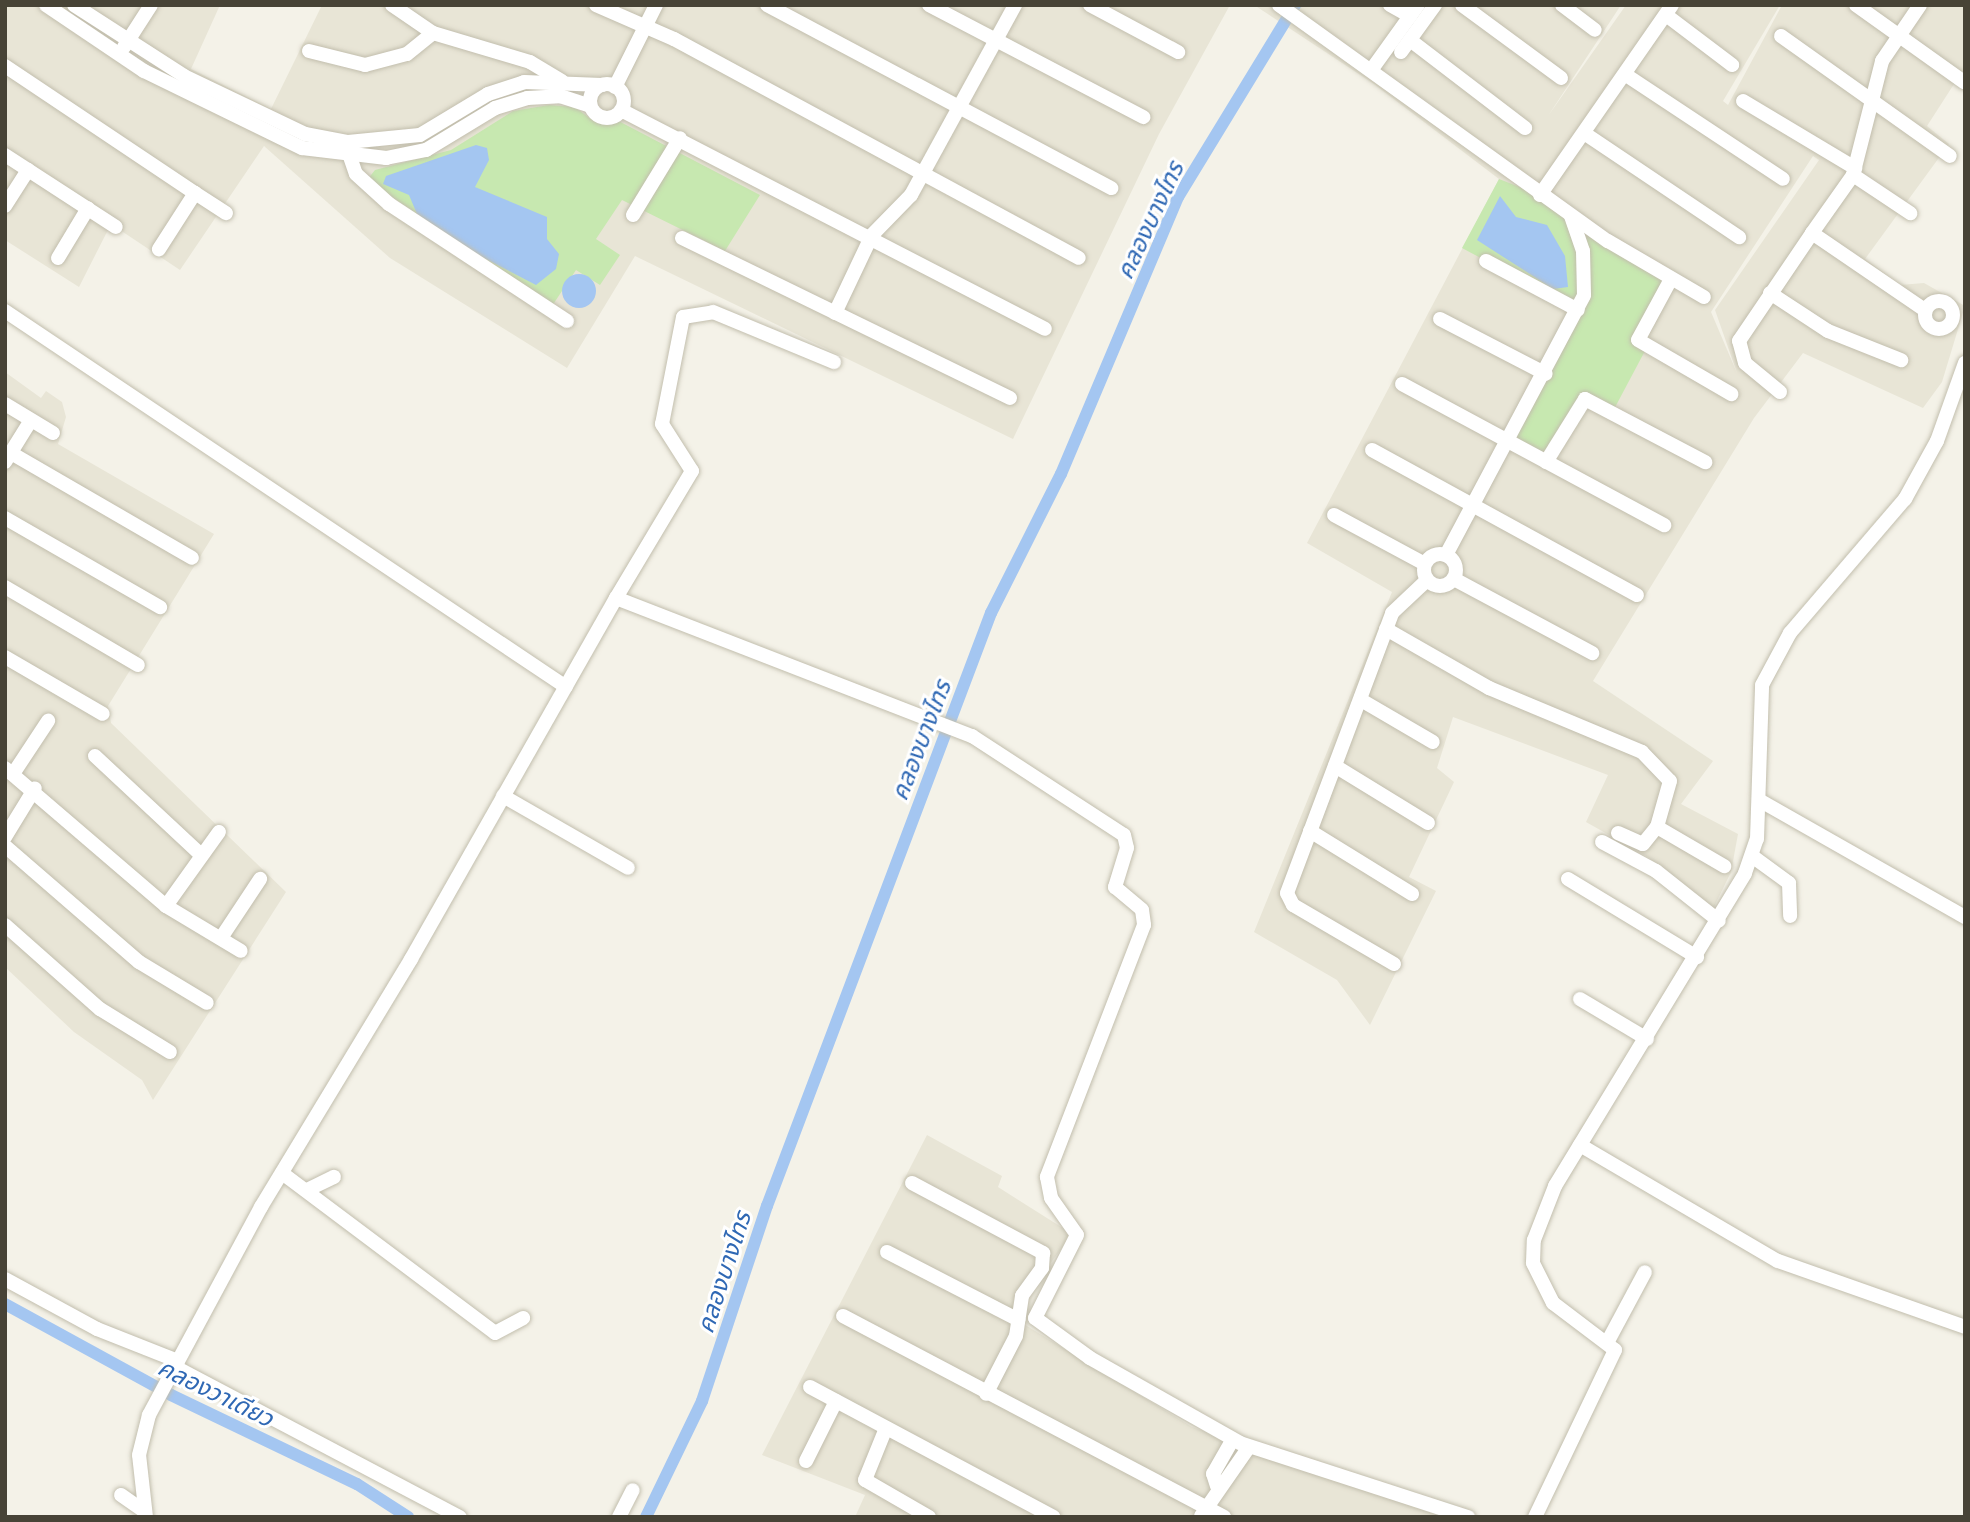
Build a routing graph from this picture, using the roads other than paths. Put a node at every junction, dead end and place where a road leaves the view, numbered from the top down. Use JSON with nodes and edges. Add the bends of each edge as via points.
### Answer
{"nodes":[{"id":1,"x":46,"y":5,"type":"edge"},
{"id":2,"x":74,"y":5,"type":"edge"},
{"id":3,"x":151,"y":5,"type":"edge"},
{"id":4,"x":392,"y":5,"type":"edge"},
{"id":5,"x":596,"y":5,"type":"edge"},
{"id":6,"x":656,"y":5,"type":"edge"},
{"id":7,"x":767,"y":5,"type":"edge"},
{"id":8,"x":929,"y":5,"type":"edge"},
{"id":9,"x":1015,"y":5,"type":"edge"},
{"id":10,"x":1090,"y":5,"type":"edge"},
{"id":11,"x":1279,"y":5,"type":"edge"},
{"id":12,"x":1390,"y":5,"type":"edge"},
{"id":13,"x":1434,"y":5,"type":"edge"},
{"id":14,"x":1462,"y":5,"type":"edge"},
{"id":15,"x":1562,"y":5,"type":"edge"},
{"id":16,"x":1856,"y":5,"type":"edge"},
{"id":17,"x":1920,"y":5,"type":"edge"},
{"id":18,"x":1669,"y":10,"type":"edge"},
{"id":19,"x":1414,"y":11,"type":"edge"},
{"id":20,"x":645,"y":25,"type":"junction"},
{"id":21,"x":1595,"y":30,"type":"dead end"},
{"id":22,"x":433,"y":33,"type":"junction"},
{"id":23,"x":1898,"y":35,"type":"junction"},
{"id":24,"x":1781,"y":36,"type":"dead end"},
{"id":25,"x":996,"y":40,"type":"junction"},
{"id":26,"x":128,"y":41,"type":"junction"},
{"id":27,"x":309,"y":51,"type":"dead end"},
{"id":28,"x":1178,"y":52,"type":"dead end"},
{"id":29,"x":119,"y":54,"type":"junction"},
{"id":30,"x":1732,"y":65,"type":"dead end"},
{"id":31,"x":5,"y":66,"type":"edge"},
{"id":32,"x":1372,"y":69,"type":"junction"},
{"id":33,"x":1626,"y":75,"type":"junction"},
{"id":34,"x":1561,"y":78,"type":"dead end"},
{"id":35,"x":562,"y":81,"type":"junction"},
{"id":36,"x":1964,"y":82,"type":"edge"},
{"id":37,"x":608,"y":86,"type":"junction"},
{"id":38,"x":1743,"y":101,"type":"dead end"},
{"id":39,"x":1870,"y":101,"type":"junction"},
{"id":40,"x":590,"y":106,"type":"junction"},
{"id":41,"x":960,"y":106,"type":"junction"},
{"id":42,"x":621,"y":110,"type":"junction"},
{"id":43,"x":1143,"y":117,"type":"dead end"},
{"id":44,"x":1525,"y":128,"type":"dead end"},
{"id":45,"x":1584,"y":133,"type":"junction"},
{"id":46,"x":681,"y":138,"type":"junction"},
{"id":47,"x":348,"y":149,"type":"junction"},
{"id":48,"x":5,"y":155,"type":"edge"},
{"id":49,"x":1950,"y":156,"type":"dead end"},
{"id":50,"x":28,"y":170,"type":"junction"},
{"id":51,"x":1854,"y":172,"type":"junction"},
{"id":52,"x":923,"y":173,"type":"junction"},
{"id":53,"x":1783,"y":179,"type":"dead end"},
{"id":54,"x":1111,"y":188,"type":"dead end"},
{"id":55,"x":195,"y":193,"type":"junction"},
{"id":56,"x":1540,"y":195,"type":"junction"},
{"id":57,"x":5,"y":206,"type":"edge"},
{"id":58,"x":88,"y":208,"type":"junction"},
{"id":59,"x":226,"y":213,"type":"dead end"},
{"id":60,"x":1910,"y":213,"type":"dead end"},
{"id":61,"x":633,"y":215,"type":"dead end"},
{"id":62,"x":1571,"y":216,"type":"junction"},
{"id":63,"x":116,"y":227,"type":"dead end"},
{"id":64,"x":1812,"y":233,"type":"junction"},
{"id":65,"x":872,"y":235,"type":"junction"},
{"id":66,"x":1739,"y":237,"type":"dead end"},
{"id":67,"x":682,"y":238,"type":"dead end"},
{"id":68,"x":159,"y":249,"type":"dead end"},
{"id":69,"x":58,"y":258,"type":"dead end"},
{"id":70,"x":1079,"y":258,"type":"dead end"},
{"id":71,"x":1486,"y":261,"type":"dead end"},
{"id":72,"x":1671,"y":279,"type":"junction"},
{"id":73,"x":1770,"y":293,"type":"junction"},
{"id":74,"x":1704,"y":297,"type":"dead end"},
{"id":75,"x":1578,"y":310,"type":"junction"},
{"id":76,"x":1925,"y":310,"type":"junction"},
{"id":77,"x":5,"y":311,"type":"edge"},
{"id":78,"x":835,"y":313,"type":"junction"},
{"id":79,"x":1440,"y":319,"type":"dead end"},
{"id":80,"x":567,"y":321,"type":"dead end"},
{"id":81,"x":1959,"y":323,"type":"edge"},
{"id":82,"x":1045,"y":329,"type":"dead end"},
{"id":83,"x":1901,"y":360,"type":"dead end"},
{"id":84,"x":834,"y":362,"type":"dead end"},
{"id":85,"x":1965,"y":363,"type":"edge"},
{"id":86,"x":1546,"y":374,"type":"junction"},
{"id":87,"x":1402,"y":384,"type":"dead end"},
{"id":88,"x":1780,"y":392,"type":"dead end"},
{"id":89,"x":1731,"y":394,"type":"dead end"},
{"id":90,"x":1010,"y":398,"type":"dead end"},
{"id":91,"x":5,"y":404,"type":"edge"},
{"id":92,"x":31,"y":420,"type":"junction"},
{"id":93,"x":53,"y":433,"type":"dead end"},
{"id":94,"x":1509,"y":441,"type":"junction"},
{"id":95,"x":1372,"y":450,"type":"dead end"},
{"id":96,"x":8,"y":457,"type":"edge"},
{"id":97,"x":1546,"y":462,"type":"junction"},
{"id":98,"x":1705,"y":462,"type":"dead end"},
{"id":99,"x":1475,"y":508,"type":"junction"},
{"id":100,"x":1334,"y":515,"type":"dead end"},
{"id":101,"x":5,"y":518,"type":"edge"},
{"id":102,"x":1664,"y":525,"type":"dead end"},
{"id":103,"x":1446,"y":555,"type":"junction"},
{"id":104,"x":192,"y":558,"type":"dead end"},
{"id":105,"x":1425,"y":564,"type":"junction"},
{"id":106,"x":1454,"y":579,"type":"junction"},
{"id":107,"x":1427,"y":580,"type":"junction"},
{"id":108,"x":5,"y":587,"type":"edge"},
{"id":109,"x":1637,"y":595,"type":"dead end"},
{"id":110,"x":616,"y":598,"type":"junction"},
{"id":111,"x":160,"y":607,"type":"dead end"},
{"id":112,"x":1386,"y":629,"type":"junction"},
{"id":113,"x":1592,"y":653,"type":"dead end"},
{"id":114,"x":5,"y":657,"type":"edge"},
{"id":115,"x":138,"y":665,"type":"dead end"},
{"id":116,"x":566,"y":687,"type":"junction"},
{"id":117,"x":1361,"y":700,"type":"junction"},
{"id":118,"x":103,"y":714,"type":"dead end"},
{"id":119,"x":48,"y":721,"type":"dead end"},
{"id":120,"x":1433,"y":742,"type":"dead end"},
{"id":121,"x":95,"y":756,"type":"dead end"},
{"id":122,"x":1335,"y":766,"type":"junction"},
{"id":123,"x":9,"y":771,"type":"edge"},
{"id":124,"x":36,"y":788,"type":"junction"},
{"id":125,"x":503,"y":796,"type":"junction"},
{"id":126,"x":1759,"y":800,"type":"junction"},
{"id":127,"x":1428,"y":823,"type":"dead end"},
{"id":128,"x":1657,"y":827,"type":"junction"},
{"id":129,"x":1310,"y":831,"type":"junction"},
{"id":130,"x":219,"y":832,"type":"dead end"},
{"id":131,"x":1618,"y":833,"type":"dead end"},
{"id":132,"x":5,"y":836,"type":"edge"},
{"id":133,"x":1602,"y":842,"type":"dead end"},
{"id":134,"x":5,"y":846,"type":"edge"},
{"id":135,"x":201,"y":855,"type":"junction"},
{"id":136,"x":1752,"y":856,"type":"junction"},
{"id":137,"x":1724,"y":866,"type":"dead end"},
{"id":138,"x":628,"y":868,"type":"dead end"},
{"id":139,"x":260,"y":879,"type":"dead end"},
{"id":140,"x":1568,"y":879,"type":"dead end"},
{"id":141,"x":1412,"y":894,"type":"dead end"},
{"id":142,"x":166,"y":906,"type":"junction"},
{"id":143,"x":1790,"y":916,"type":"dead end"},
{"id":144,"x":1965,"y":917,"type":"edge"},
{"id":145,"x":1719,"y":921,"type":"junction"},
{"id":146,"x":5,"y":925,"type":"edge"},
{"id":147,"x":221,"y":938,"type":"junction"},
{"id":148,"x":242,"y":951,"type":"dead end"},
{"id":149,"x":1698,"y":957,"type":"junction"},
{"id":150,"x":1394,"y":964,"type":"dead end"},
{"id":151,"x":1580,"y":999,"type":"dead end"},
{"id":152,"x":207,"y":1003,"type":"dead end"},
{"id":153,"x":1647,"y":1038,"type":"junction"},
{"id":154,"x":170,"y":1052,"type":"dead end"},
{"id":155,"x":1580,"y":1144,"type":"junction"},
{"id":156,"x":282,"y":1173,"type":"junction"},
{"id":157,"x":334,"y":1177,"type":"dead end"},
{"id":158,"x":912,"y":1182,"type":"dead end"},
{"id":159,"x":307,"y":1190,"type":"junction"},
{"id":160,"x":887,"y":1252,"type":"dead end"},
{"id":161,"x":1645,"y":1272,"type":"dead end"},
{"id":162,"x":5,"y":1279,"type":"edge"},
{"id":163,"x":843,"y":1316,"type":"dead end"},
{"id":164,"x":523,"y":1318,"type":"dead end"},
{"id":165,"x":1018,"y":1320,"type":"junction"},
{"id":166,"x":1965,"y":1327,"type":"edge"},
{"id":167,"x":1608,"y":1341,"type":"junction"},
{"id":168,"x":174,"y":1368,"type":"junction"},
{"id":169,"x":810,"y":1387,"type":"dead end"},
{"id":170,"x":986,"y":1394,"type":"junction"},
{"id":171,"x":836,"y":1401,"type":"junction"},
{"id":172,"x":886,"y":1428,"type":"junction"},
{"id":173,"x":1233,"y":1439,"type":"junction"},
{"id":174,"x":1249,"y":1447,"type":"junction"},
{"id":175,"x":806,"y":1461,"type":"dead end"},
{"id":176,"x":1217,"y":1486,"type":"junction"},
{"id":177,"x":634,"y":1490,"type":"dead end"},
{"id":178,"x":121,"y":1495,"type":"dead end"},
{"id":179,"x":1202,"y":1513,"type":"edge"},
{"id":180,"x":145,"y":1514,"type":"edge"},
{"id":181,"x":460,"y":1517,"type":"edge"},
{"id":182,"x":619,"y":1517,"type":"edge"},
{"id":183,"x":929,"y":1517,"type":"edge"},
{"id":184,"x":1053,"y":1517,"type":"edge"},
{"id":185,"x":1224,"y":1517,"type":"edge"},
{"id":186,"x":1468,"y":1517,"type":"edge"},
{"id":187,"x":1535,"y":1517,"type":"edge"}],
"edges":[{"from":1,"to":29,"type":"street"},
{"from":2,"to":26,"type":"street"},
{"from":3,"to":26,"type":"street"},
{"from":4,"to":22,"type":"street"},
{"from":5,"to":20,"type":"street"},
{"from":6,"to":20,"type":"street"},
{"from":7,"to":41,"type":"street"},
{"from":8,"to":25,"type":"street"},
{"from":9,"to":25,"type":"street"},
{"from":10,"to":28,"type":"street"},
{"from":11,"to":32,"type":"street"},
{"from":12,"to":19,"type":"street"},
{"from":13,"to":44,"type":"street","via":[[1405,46]]},
{"from":14,"to":34,"type":"street"},
{"from":15,"to":21,"type":"street"},
{"from":16,"to":23,"type":"street"},
{"from":17,"to":23,"type":"street"},
{"from":18,"to":30,"type":"street"},
{"from":18,"to":33,"type":"street"},
{"from":19,"to":32,"type":"street"},
{"from":20,"to":37,"type":"street"},
{"from":20,"to":52,"type":"street"},
{"from":22,"to":27,"type":"street","via":[[408,54],[365,65]]},
{"from":22,"to":35,"type":"street","via":[[530,62]]},
{"from":23,"to":36,"type":"street"},
{"from":23,"to":39,"type":"street"},
{"from":24,"to":39,"type":"street"},
{"from":25,"to":41,"type":"street"},
{"from":25,"to":43,"type":"street"},
{"from":26,"to":29,"type":"street"},
{"from":26,"to":47,"type":"street","via":[[268,117]]},
{"from":29,"to":47,"type":"street","via":[[260,131]]},
{"from":31,"to":55,"type":"street"},
{"from":32,"to":56,"type":"street"},
{"from":33,"to":45,"type":"street"},
{"from":33,"to":53,"type":"street"},
{"from":35,"to":37,"type":"street"},
{"from":35,"to":47,"type":"street","via":[[524,82],[488,94],[420,135]]},
{"from":37,"to":40,"type":"street"},
{"from":37,"to":42,"type":"street"},
{"from":38,"to":51,"type":"street"},
{"from":39,"to":49,"type":"street"},
{"from":39,"to":51,"type":"street"},
{"from":40,"to":42,"type":"street","via":[[604,118]]},
{"from":40,"to":47,"type":"street","via":[[560,96],[527,98],[495,108],[426,150]]},
{"from":41,"to":52,"type":"street"},
{"from":41,"to":54,"type":"street"},
{"from":42,"to":46,"type":"street"},
{"from":45,"to":56,"type":"street"},
{"from":45,"to":66,"type":"street"},
{"from":46,"to":61,"type":"street"},
{"from":46,"to":65,"type":"street"},
{"from":47,"to":80,"type":"street","via":[[356,174],[389,204]]},
{"from":48,"to":50,"type":"street"},
{"from":50,"to":57,"type":"street"},
{"from":50,"to":58,"type":"street"},
{"from":51,"to":60,"type":"street"},
{"from":51,"to":64,"type":"street"},
{"from":52,"to":65,"type":"street","via":[[894,215]]},
{"from":52,"to":70,"type":"street"},
{"from":55,"to":59,"type":"street"},
{"from":55,"to":68,"type":"street"},
{"from":56,"to":62,"type":"street"},
{"from":58,"to":63,"type":"street"},
{"from":58,"to":69,"type":"street"},
{"from":62,"to":72,"type":"street"},
{"from":62,"to":75,"type":"street","via":[[1586,282]]},
{"from":64,"to":73,"type":"street"},
{"from":64,"to":76,"type":"street"},
{"from":65,"to":78,"type":"street"},
{"from":65,"to":82,"type":"street"},
{"from":67,"to":78,"type":"street"},
{"from":71,"to":75,"type":"street"},
{"from":72,"to":74,"type":"street"},
{"from":72,"to":89,"type":"street","via":[[1638,340]]},
{"from":73,"to":83,"type":"street","via":[[1828,331]]},
{"from":73,"to":88,"type":"street","via":[[1739,341],[1745,363]]},
{"from":75,"to":86,"type":"street"},
{"from":76,"to":81,"type":"street","via":[[1934,329]]},
{"from":76,"to":81,"type":"street","via":[[1944,301]]},
{"from":77,"to":116,"type":"street"},
{"from":78,"to":90,"type":"street"},
{"from":79,"to":86,"type":"street"},
{"from":84,"to":110,"type":"street","via":[[713,313],[683,317],[662,424],[692,471]]},
{"from":85,"to":126,"type":"street","via":[[1911,491],[1790,633],[1762,685]]},
{"from":86,"to":94,"type":"street"},
{"from":87,"to":94,"type":"street"},
{"from":91,"to":92,"type":"street"},
{"from":92,"to":93,"type":"street"},
{"from":92,"to":96,"type":"street"},
{"from":94,"to":97,"type":"street"},
{"from":94,"to":99,"type":"street"},
{"from":95,"to":99,"type":"street"},
{"from":96,"to":104,"type":"street"},
{"from":97,"to":98,"type":"street","via":[[1585,399]]},
{"from":97,"to":102,"type":"street"},
{"from":99,"to":103,"type":"street"},
{"from":99,"to":109,"type":"street"},
{"from":100,"to":105,"type":"street"},
{"from":101,"to":111,"type":"street"},
{"from":103,"to":105,"type":"street"},
{"from":103,"to":106,"type":"street","via":[[1457,570]]},
{"from":105,"to":107,"type":"street"},
{"from":106,"to":107,"type":"street","via":[[1440,586]]},
{"from":106,"to":113,"type":"street"},
{"from":107,"to":112,"type":"street","via":[[1403,598]]},
{"from":108,"to":115,"type":"street"},
{"from":110,"to":116,"type":"street"},
{"from":110,"to":173,"type":"street","via":[[970,736],[1124,835],[1128,848],[1114,879],[1119,893],[1142,910],[1144,925],[1047,1177],[1051,1198],[1077,1235],[1035,1318],[1090,1357]]},
{"from":112,"to":117,"type":"street"},
{"from":112,"to":128,"type":"street","via":[[1489,688],[1642,751],[1670,781]]},
{"from":114,"to":118,"type":"street"},
{"from":116,"to":125,"type":"street"},
{"from":117,"to":120,"type":"street"},
{"from":117,"to":122,"type":"street"},
{"from":119,"to":123,"type":"street"},
{"from":121,"to":135,"type":"street"},
{"from":122,"to":127,"type":"street"},
{"from":122,"to":129,"type":"street"},
{"from":123,"to":124,"type":"street"},
{"from":124,"to":132,"type":"street"},
{"from":124,"to":142,"type":"street"},
{"from":125,"to":138,"type":"street"},
{"from":125,"to":156,"type":"street"},
{"from":126,"to":136,"type":"street"},
{"from":126,"to":144,"type":"street"},
{"from":128,"to":131,"type":"street","via":[[1643,844]]},
{"from":128,"to":137,"type":"street"},
{"from":129,"to":141,"type":"street"},
{"from":129,"to":150,"type":"street","via":[[1288,899]]},
{"from":130,"to":135,"type":"street"},
{"from":133,"to":145,"type":"street","via":[[1656,871]]},
{"from":134,"to":152,"type":"street","via":[[139,962]]},
{"from":135,"to":142,"type":"street"},
{"from":136,"to":143,"type":"street","via":[[1789,883]]},
{"from":136,"to":145,"type":"street"},
{"from":139,"to":147,"type":"street"},
{"from":140,"to":149,"type":"street"},
{"from":142,"to":147,"type":"street"},
{"from":145,"to":149,"type":"street"},
{"from":146,"to":154,"type":"street","via":[[100,1009]]},
{"from":147,"to":148,"type":"street"},
{"from":149,"to":153,"type":"street"},
{"from":151,"to":153,"type":"street"},
{"from":153,"to":155,"type":"street"},
{"from":155,"to":166,"type":"street","via":[[1778,1261]]},
{"from":155,"to":167,"type":"street","via":[[1555,1186],[1534,1240],[1533,1263],[1552,1303]]},
{"from":156,"to":159,"type":"street"},
{"from":156,"to":168,"type":"street"},
{"from":157,"to":159,"type":"street"},
{"from":158,"to":165,"type":"street","via":[[1043,1253],[1042,1268],[1022,1296]]},
{"from":159,"to":164,"type":"street","via":[[495,1333]]},
{"from":160,"to":165,"type":"street"},
{"from":161,"to":167,"type":"street"},
{"from":162,"to":168,"type":"street"},
{"from":163,"to":170,"type":"street"},
{"from":165,"to":170,"type":"street"},
{"from":167,"to":187,"type":"street","via":[[1615,1350],[1611,1364]]},
{"from":168,"to":180,"type":"street","via":[[141,1445]]},
{"from":168,"to":181,"type":"street"},
{"from":169,"to":171,"type":"street"},
{"from":170,"to":179,"type":"street"},
{"from":171,"to":172,"type":"street"},
{"from":171,"to":175,"type":"street"},
{"from":172,"to":183,"type":"street","via":[[865,1480]]},
{"from":172,"to":184,"type":"street"},
{"from":173,"to":174,"type":"street"},
{"from":173,"to":176,"type":"street","via":[[1213,1474]]},
{"from":174,"to":176,"type":"street","via":[[1228,1481]]},
{"from":174,"to":186,"type":"street"},
{"from":176,"to":179,"type":"street"},
{"from":177,"to":182,"type":"street"},
{"from":178,"to":180,"type":"street"},
{"from":179,"to":185,"type":"street"}]}
